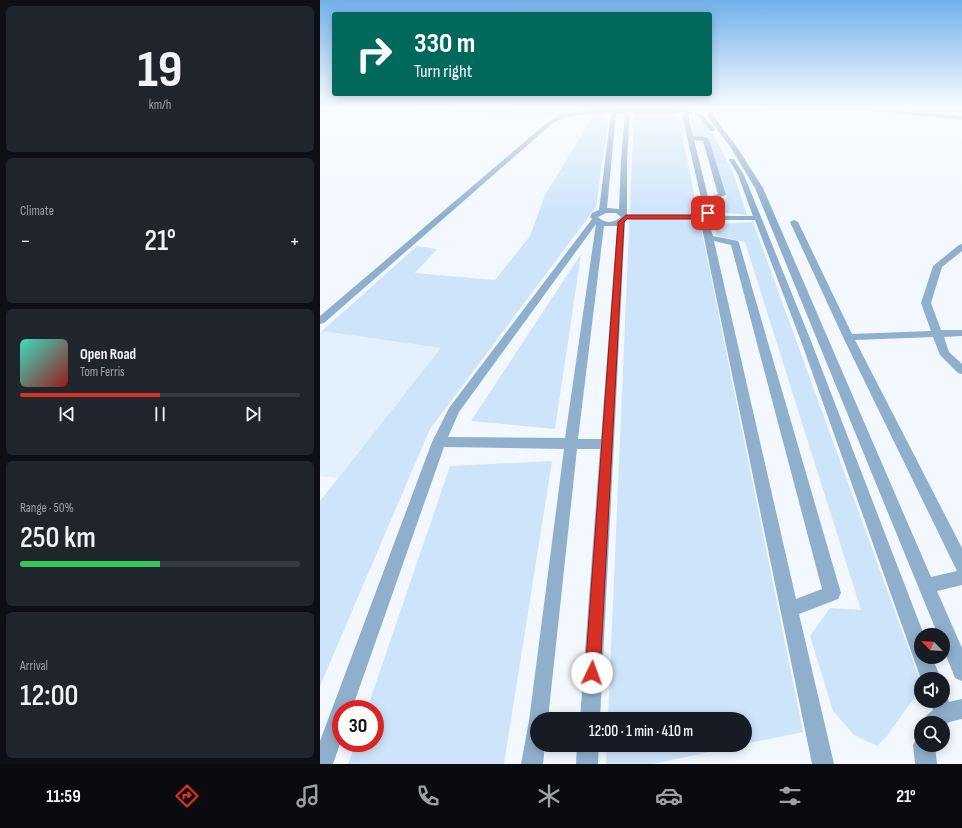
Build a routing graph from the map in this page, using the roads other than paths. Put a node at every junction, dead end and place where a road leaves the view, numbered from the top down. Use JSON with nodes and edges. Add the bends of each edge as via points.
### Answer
{"nodes":[{"id":1,"x":526,"y":144,"type":"edge"},
{"id":2,"x":610,"y":144,"type":"edge"},
{"id":3,"x":625,"y":144,"type":"edge"},
{"id":4,"x":691,"y":144,"type":"edge"},
{"id":5,"x":707,"y":144,"type":"edge"},
{"id":6,"x":723,"y":144,"type":"edge"},
{"id":7,"x":731,"y":144,"type":"edge"},
{"id":8,"x":704,"y":200,"type":"junction"},
{"id":9,"x":706,"y":217,"type":"junction"},
{"id":10,"x":599,"y":218,"type":"junction"},
{"id":11,"x":623,"y":218,"type":"junction"},
{"id":12,"x":758,"y":218,"type":"junction"},
{"id":13,"x":794,"y":222,"type":"dead end"},
{"id":14,"x":709,"y":238,"type":"junction"},
{"id":15,"x":962,"y":247,"type":"edge"},
{"id":16,"x":320,"y":321,"type":"edge"},
{"id":17,"x":962,"y":333,"type":"edge"},
{"id":18,"x":937,"y":334,"type":"junction"},
{"id":19,"x":848,"y":337,"type":"junction"},
{"id":20,"x":962,"y":370,"type":"edge"},
{"id":21,"x":439,"y":442,"type":"junction"},
{"id":22,"x":571,"y":443,"type":"junction"},
{"id":23,"x":606,"y":444,"type":"junction"},
{"id":24,"x":962,"y":565,"type":"edge"},
{"id":25,"x":962,"y":577,"type":"edge"},
{"id":26,"x":927,"y":586,"type":"junction"},
{"id":27,"x":789,"y":610,"type":"junction"},
{"id":28,"x":914,"y":633,"type":"edge"},
{"id":29,"x":962,"y":671,"type":"edge"},
{"id":30,"x":345,"y":700,"type":"edge"},
{"id":31,"x":539,"y":712,"type":"edge"},
{"id":32,"x":590,"y":712,"type":"edge"},
{"id":33,"x":332,"y":737,"type":"edge"},
{"id":34,"x":534,"y":752,"type":"edge"},
{"id":35,"x":588,"y":752,"type":"edge"},
{"id":36,"x":925,"y":752,"type":"edge"},
{"id":37,"x":322,"y":764,"type":"edge"},
{"id":38,"x":532,"y":764,"type":"edge"},
{"id":39,"x":587,"y":764,"type":"edge"},
{"id":40,"x":823,"y":764,"type":"edge"},
{"id":41,"x":926,"y":764,"type":"edge"}],
"edges":[{"from":1,"to":16,"type":"street"},
{"from":2,"to":10,"type":"street"},
{"from":3,"to":11,"type":"street"},
{"from":4,"to":8,"type":"street"},
{"from":5,"to":8,"type":"street","via":[[722,195]]},
{"from":6,"to":12,"type":"street","via":[[741,175]]},
{"from":7,"to":26,"type":"street","via":[[759,188]]},
{"from":8,"to":9,"type":"street"},
{"from":9,"to":11,"type":"street"},
{"from":9,"to":12,"type":"street"},
{"from":9,"to":14,"type":"street"},
{"from":10,"to":11,"type":"street","via":[[614,224]]},
{"from":10,"to":11,"type":"street","via":[[613,211]]},
{"from":10,"to":21,"type":"street","via":[[453,411]]},
{"from":10,"to":22,"type":"street"},
{"from":11,"to":23,"type":"street"},
{"from":12,"to":28,"type":"street"},
{"from":13,"to":19,"type":"street"},
{"from":14,"to":27,"type":"street"},
{"from":14,"to":27,"type":"street","via":[[735,243],[832,593]]},
{"from":15,"to":18,"type":"street","via":[[938,266],[926,303]]},
{"from":17,"to":18,"type":"street"},
{"from":18,"to":19,"type":"street"},
{"from":18,"to":20,"type":"street","via":[[944,353]]},
{"from":19,"to":24,"type":"street"},
{"from":21,"to":22,"type":"street"},
{"from":21,"to":30,"type":"street"},
{"from":22,"to":23,"type":"street"},
{"from":22,"to":31,"type":"street"},
{"from":23,"to":32,"type":"street"},
{"from":25,"to":26,"type":"street"},
{"from":26,"to":29,"type":"street"},
{"from":27,"to":40,"type":"street"},
{"from":33,"to":37,"type":"street"},
{"from":34,"to":38,"type":"street"},
{"from":35,"to":39,"type":"street"},
{"from":36,"to":41,"type":"street"}]}
